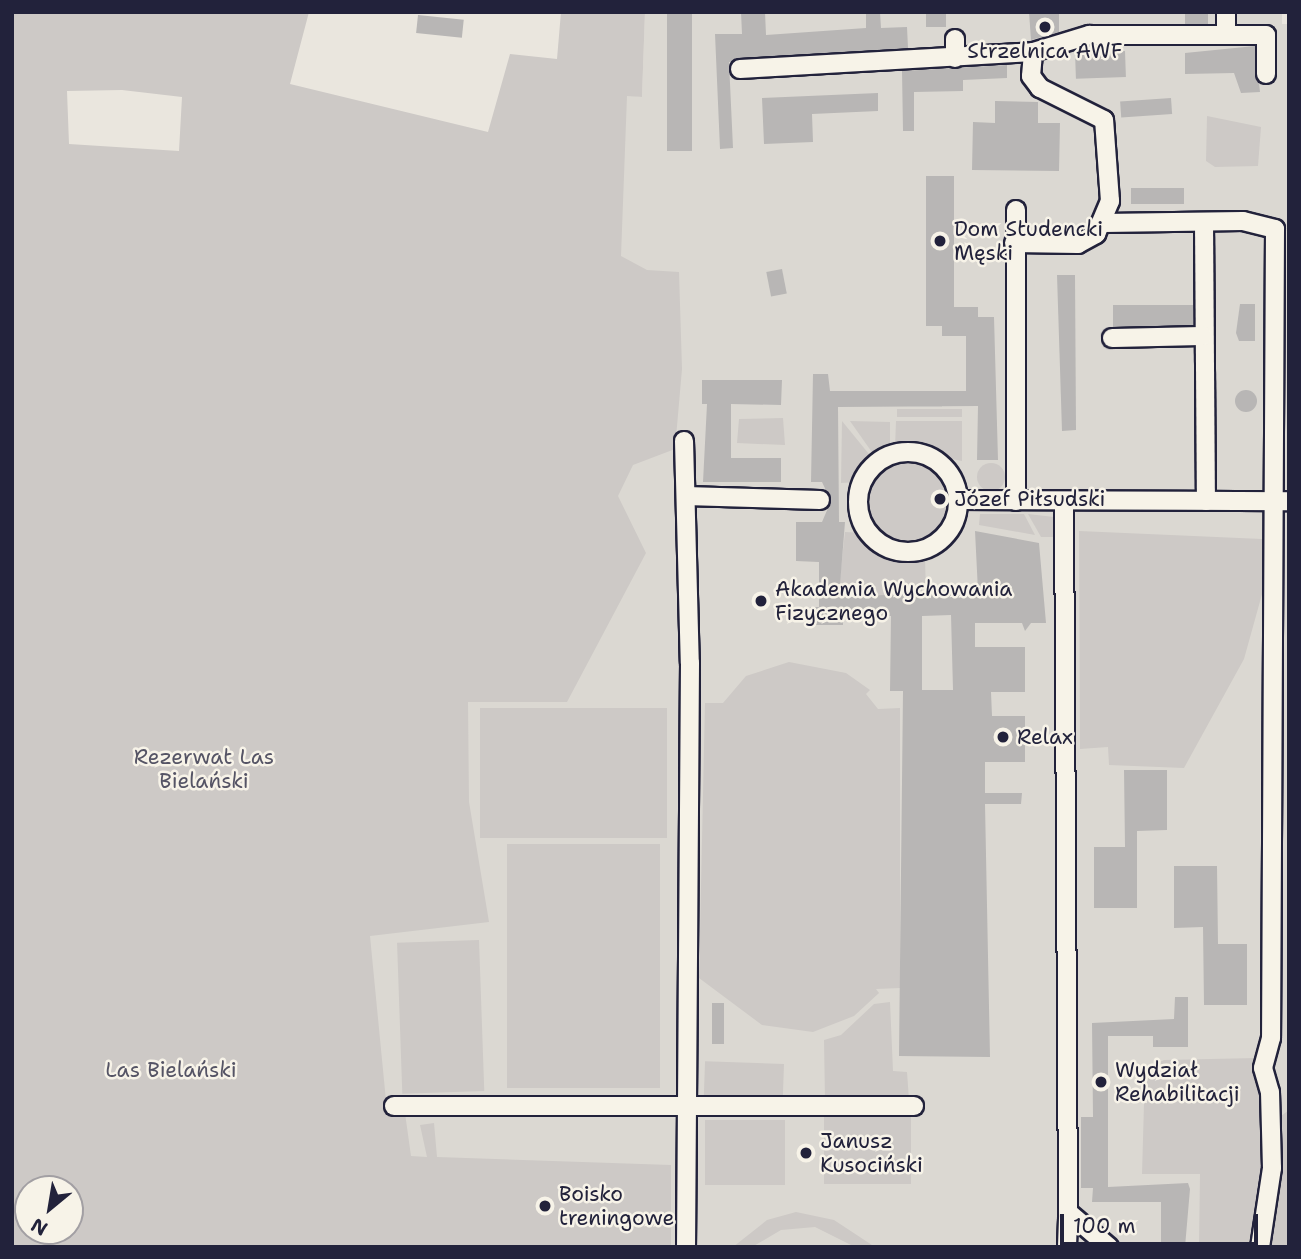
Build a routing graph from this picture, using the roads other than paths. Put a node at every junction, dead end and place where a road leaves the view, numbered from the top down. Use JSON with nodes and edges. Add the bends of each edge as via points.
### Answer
{"nodes":[{"id":1,"x":1226,"y":12,"type":"edge"},
{"id":2,"x":1226,"y":34,"type":"junction"},
{"id":3,"x":955,"y":39,"type":"dead end"},
{"id":4,"x":1033,"y":52,"type":"junction"},
{"id":5,"x":956,"y":58,"type":"junction"},
{"id":6,"x":740,"y":69,"type":"dead end"},
{"id":7,"x":1266,"y":74,"type":"dead end"},
{"id":8,"x":1016,"y":210,"type":"dead end"},
{"id":9,"x":1204,"y":222,"type":"junction"},
{"id":10,"x":1104,"y":223,"type":"junction"},
{"id":11,"x":1014,"y":243,"type":"junction"},
{"id":12,"x":1203,"y":336,"type":"junction"},
{"id":13,"x":1112,"y":338,"type":"dead end"},
{"id":14,"x":684,"y":440,"type":"dead end"},
{"id":15,"x":686,"y":496,"type":"junction"},
{"id":16,"x":1279,"y":497,"type":"edge"},
{"id":17,"x":820,"y":500,"type":"dead end"},
{"id":18,"x":959,"y":500,"type":"junction"},
{"id":19,"x":1016,"y":501,"type":"junction"},
{"id":20,"x":1065,"y":501,"type":"junction"},
{"id":21,"x":1206,"y":501,"type":"junction"},
{"id":22,"x":394,"y":1106,"type":"dead end"},
{"id":23,"x":914,"y":1106,"type":"dead end"},
{"id":24,"x":686,"y":1108,"type":"junction"},
{"id":25,"x":1068,"y":1212,"type":"junction"},
{"id":26,"x":687,"y":1247,"type":"edge"},
{"id":27,"x":1067,"y":1247,"type":"edge"},
{"id":28,"x":1110,"y":1247,"type":"edge"},
{"id":29,"x":1260,"y":1247,"type":"edge"}],
"edges":[{"from":1,"to":2,"type":"street"},
{"from":2,"to":4,"type":"street","via":[[1089,35]]},
{"from":2,"to":7,"type":"street","via":[[1266,34]]},
{"from":3,"to":5,"type":"street"},
{"from":4,"to":5,"type":"street"},
{"from":4,"to":10,"type":"street","via":[[1031,76],[1040,88],[1104,120],[1110,201]]},
{"from":5,"to":6,"type":"street"},
{"from":8,"to":11,"type":"street"},
{"from":9,"to":10,"type":"street"},
{"from":9,"to":12,"type":"street"},
{"from":9,"to":16,"type":"street","via":[[1256,221],[1275,229]]},
{"from":10,"to":11,"type":"street","via":[[1078,244]]},
{"from":11,"to":19,"type":"street"},
{"from":12,"to":13,"type":"street"},
{"from":12,"to":21,"type":"street"},
{"from":14,"to":15,"type":"street"},
{"from":15,"to":17,"type":"street"},
{"from":15,"to":24,"type":"street"},
{"from":16,"to":21,"type":"street"},
{"from":16,"to":29,"type":"street","via":[[1270,1038],[1263,1068],[1270,1092],[1272,1168]]},
{"from":18,"to":18,"type":"street","via":[[947,534],[917,552],[882,545],[849,501],[868,471],[909,451],[949,471]]},
{"from":18,"to":19,"type":"street"},
{"from":19,"to":20,"type":"street"},
{"from":20,"to":21,"type":"street"},
{"from":20,"to":25,"type":"street"},
{"from":22,"to":24,"type":"street"},
{"from":23,"to":24,"type":"street"},
{"from":24,"to":26,"type":"street"},
{"from":25,"to":27,"type":"street"},
{"from":25,"to":28,"type":"street"}]}
